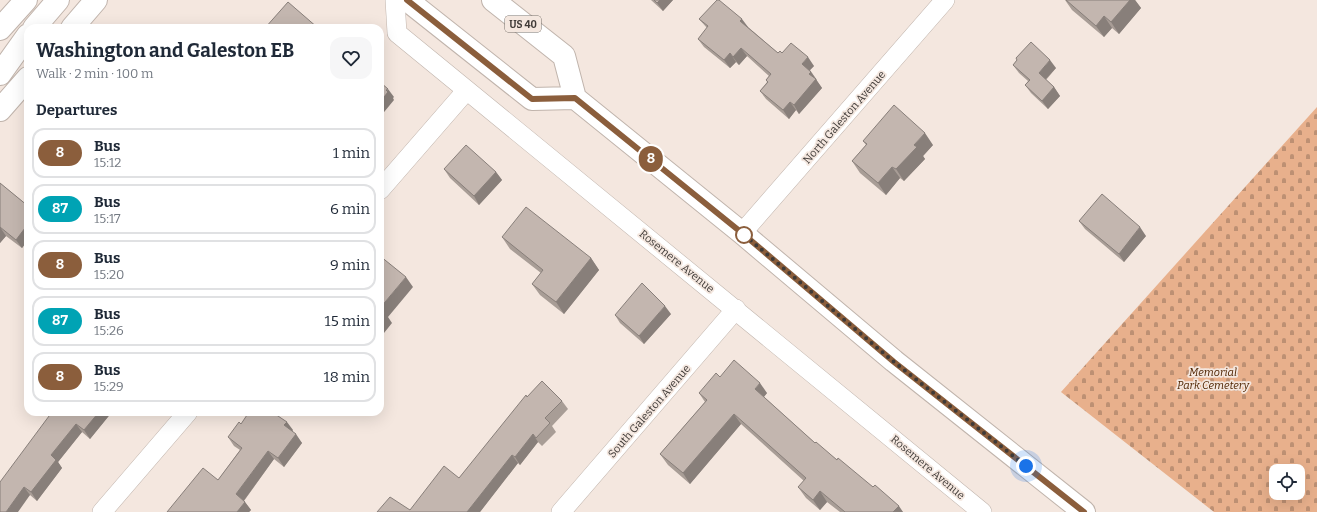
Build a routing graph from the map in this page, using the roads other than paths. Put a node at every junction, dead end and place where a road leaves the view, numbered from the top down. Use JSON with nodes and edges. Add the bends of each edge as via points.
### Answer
{"nodes":[{"id":1,"x":26,"y":0,"type":"edge"},
{"id":2,"x":58,"y":0,"type":"edge"},
{"id":3,"x":96,"y":0,"type":"edge"},
{"id":4,"x":395,"y":0,"type":"edge"},
{"id":5,"x":407,"y":0,"type":"edge"},
{"id":6,"x":493,"y":0,"type":"edge"},
{"id":7,"x":945,"y":0,"type":"edge"},
{"id":8,"x":37,"y":24,"type":"edge"},
{"id":9,"x":75,"y":24,"type":"edge"},
{"id":10,"x":0,"y":30,"type":"edge"},
{"id":11,"x":24,"y":41,"type":"edge"},
{"id":12,"x":0,"y":74,"type":"edge"},
{"id":13,"x":24,"y":83,"type":"edge"},
{"id":14,"x":466,"y":91,"type":"junction"},
{"id":15,"x":575,"y":98,"type":"junction"},
{"id":16,"x":0,"y":110,"type":"edge"},
{"id":17,"x":384,"y":185,"type":"edge"},
{"id":18,"x":742,"y":233,"type":"junction"},
{"id":19,"x":736,"y":309,"type":"junction"},
{"id":20,"x":185,"y":416,"type":"edge"},
{"id":21,"x":102,"y":512,"type":"edge"},
{"id":22,"x":561,"y":512,"type":"edge"},
{"id":23,"x":982,"y":512,"type":"edge"},
{"id":24,"x":1084,"y":512,"type":"edge"}],
"edges":[{"from":1,"to":10,"type":"main road"},
{"from":2,"to":8,"type":"main road"},
{"from":3,"to":9,"type":"main road"},
{"from":4,"to":14,"type":"street","name":"Rosemere Avenue","via":[[397,33]]},
{"from":5,"to":15,"type":"main road","via":[[532,99]]},
{"from":6,"to":15,"type":"main road","number":"US 40","via":[[564,56]]},
{"from":7,"to":18,"type":"street","name":"North Galeston Avenue"},
{"from":11,"to":12,"type":"main road"},
{"from":13,"to":16,"type":"main road"},
{"from":14,"to":17,"type":"street"},
{"from":14,"to":19,"type":"street","name":"Rosemere Avenue"},
{"from":15,"to":18,"type":"main road"},
{"from":18,"to":24,"type":"main road","via":[[894,362]]},
{"from":19,"to":22,"type":"street","name":"South Galeston Avenue"},
{"from":19,"to":23,"type":"street","name":"Rosemere Avenue"},
{"from":20,"to":21,"type":"street"}]}
